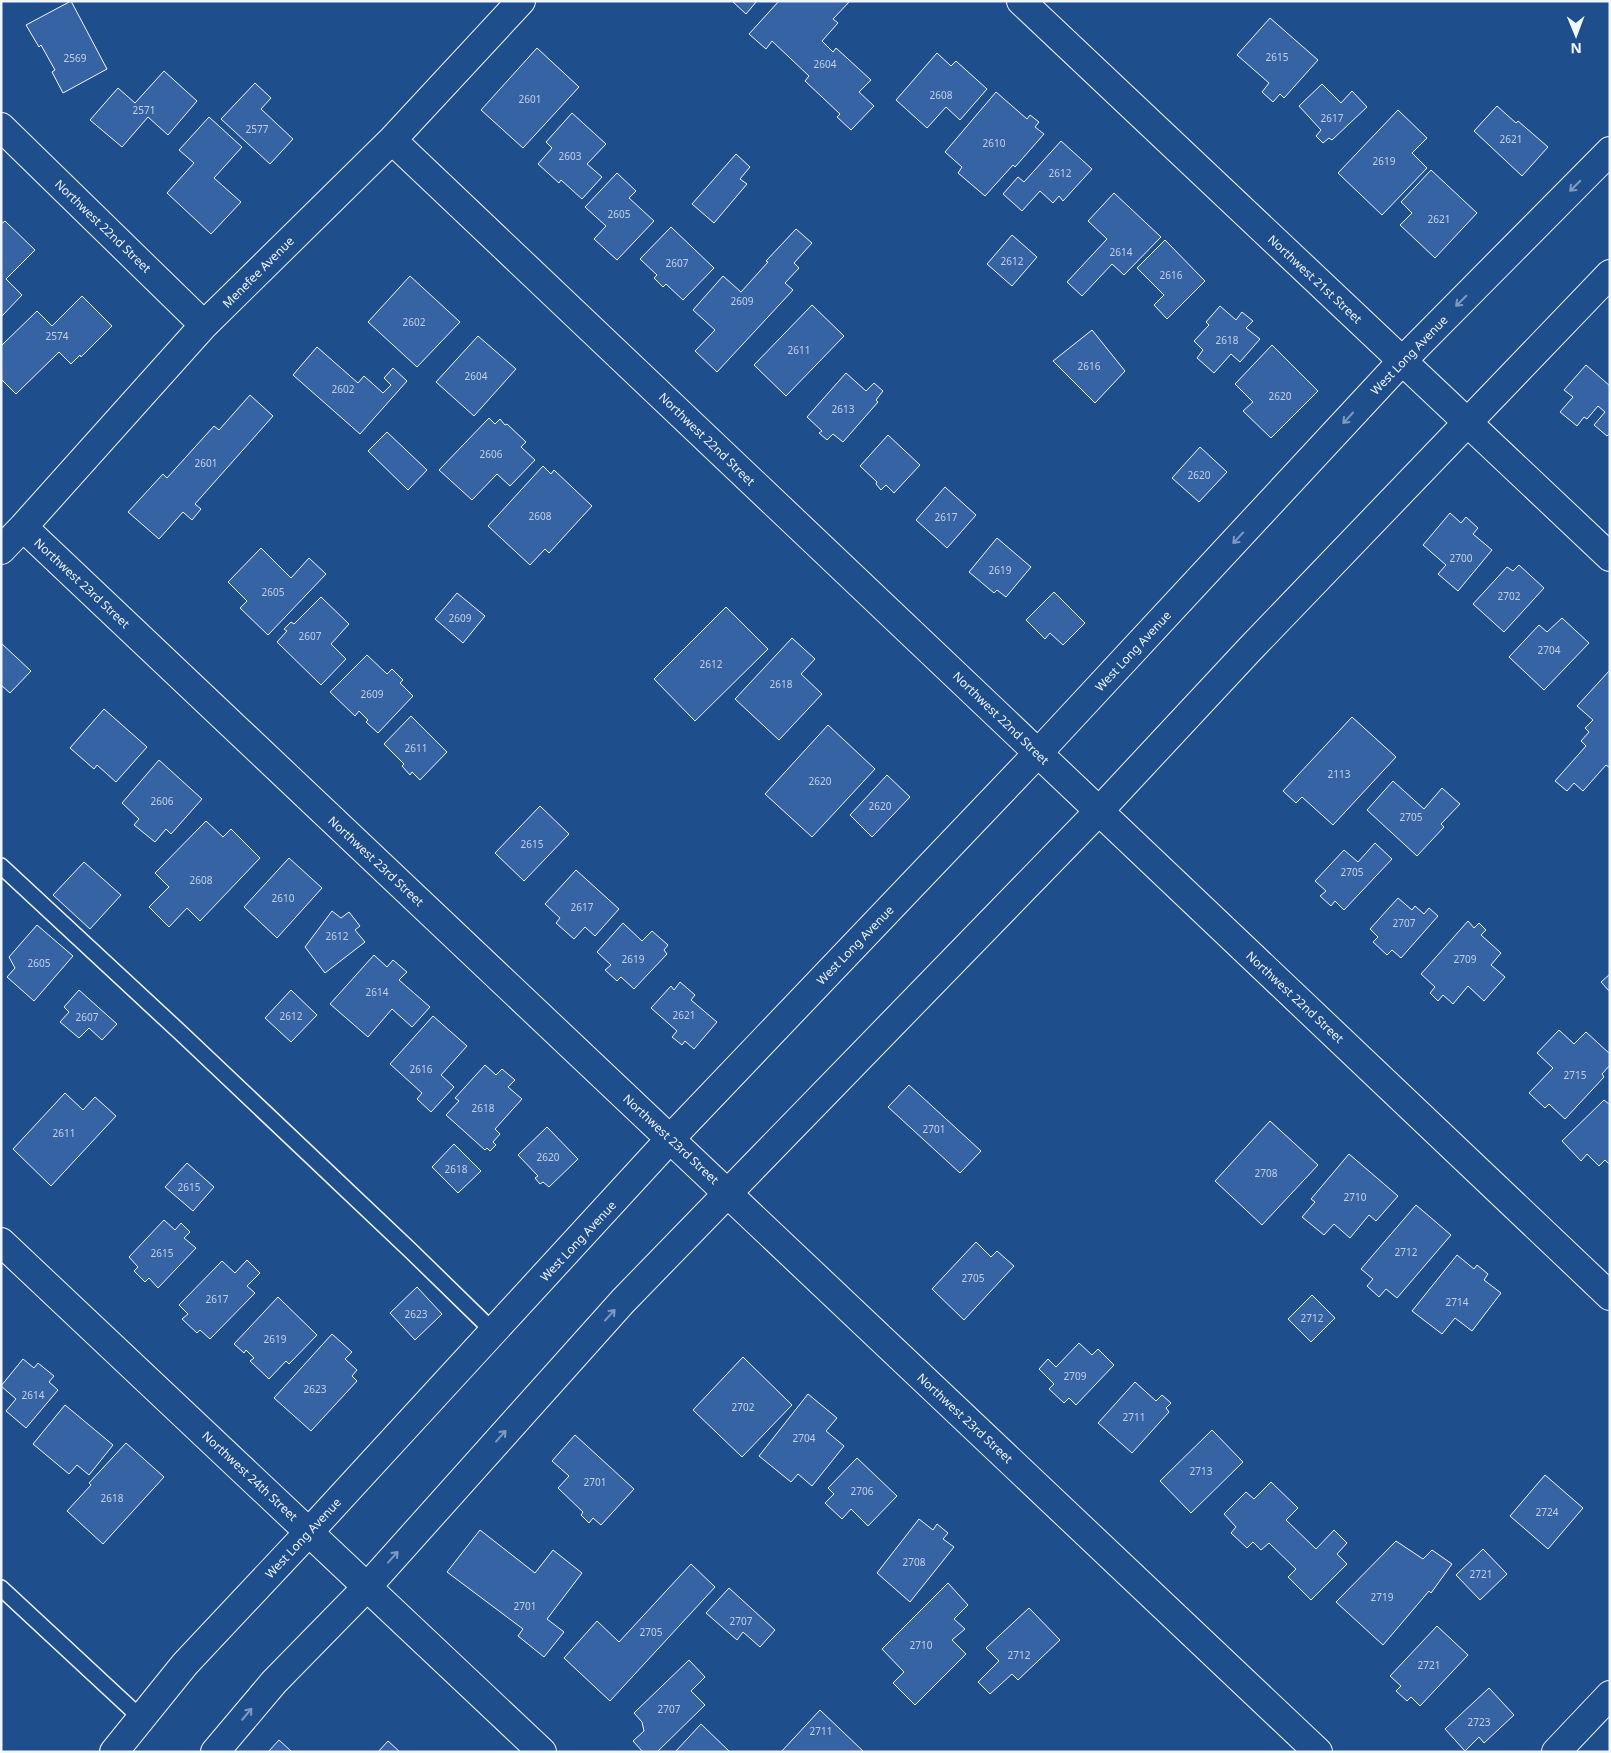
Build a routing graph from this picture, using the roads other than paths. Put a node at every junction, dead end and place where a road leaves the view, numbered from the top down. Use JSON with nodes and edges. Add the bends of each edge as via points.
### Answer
{"nodes":[{"id":1,"x":521,"y":1,"type":"edge"},
{"id":2,"x":1021,"y":1,"type":"edge"},
{"id":3,"x":1,"y":127,"type":"edge"},
{"id":4,"x":392,"y":140,"type":"junction"},
{"id":5,"x":1610,"y":151,"type":"edge"},
{"id":6,"x":1610,"y":274,"type":"edge"},
{"id":7,"x":204,"y":325,"type":"junction"},
{"id":8,"x":1402,"y":361,"type":"junction"},
{"id":9,"x":1467,"y":422,"type":"junction"},
{"id":10,"x":23,"y":527,"type":"junction"},
{"id":11,"x":1,"y":550,"type":"edge"},
{"id":12,"x":1610,"y":557,"type":"edge"},
{"id":13,"x":1038,"y":753,"type":"junction"},
{"id":14,"x":1099,"y":812,"type":"junction"},
{"id":15,"x":1,"y":866,"type":"edge"},
{"id":16,"x":670,"y":1139,"type":"junction"},
{"id":17,"x":728,"y":1193,"type":"junction"},
{"id":18,"x":1,"y":1242,"type":"edge"},
{"id":19,"x":1610,"y":1296,"type":"edge"},
{"id":20,"x":494,"y":1332,"type":"junction"},
{"id":21,"x":309,"y":1532,"type":"junction"},
{"id":22,"x":367,"y":1586,"type":"junction"},
{"id":23,"x":1,"y":1588,"type":"edge"},
{"id":24,"x":1610,"y":1695,"type":"edge"},
{"id":25,"x":141,"y":1718,"type":"junction"},
{"id":26,"x":114,"y":1752,"type":"edge"},
{"id":27,"x":216,"y":1752,"type":"edge"},
{"id":28,"x":542,"y":1752,"type":"edge"},
{"id":29,"x":1318,"y":1752,"type":"edge"},
{"id":30,"x":1556,"y":1752,"type":"edge"}],
"edges":[{"from":1,"to":4,"type":"street","name":"Menefee Avenue"},
{"from":2,"to":8,"type":"street","name":"Northwest 21st Street"},
{"from":3,"to":7,"type":"street","name":"Northwest 22nd Street"},
{"from":4,"to":7,"type":"street","name":"Menefee Avenue"},
{"from":4,"to":13,"type":"street","name":"Northwest 22nd Street"},
{"from":5,"to":8,"type":"street","name":"West Long Avenue","one_way":true},
{"from":6,"to":9,"type":"street"},
{"from":7,"to":10,"type":"street","name":"Menefee Avenue"},
{"from":8,"to":9,"type":"street","name":"Northwest 21st Street"},
{"from":8,"to":13,"type":"street","name":"West Long Avenue","one_way":true},
{"from":9,"to":12,"type":"street","name":"Northwest 21st Street"},
{"from":9,"to":14,"type":"street"},
{"from":10,"to":11,"type":"street","name":"Menefee Avenue"},
{"from":10,"to":16,"type":"street","name":"Northwest 23rd Street"},
{"from":13,"to":14,"type":"street","name":"Northwest 22nd Street"},
{"from":13,"to":16,"type":"street","name":"West Long Avenue"},
{"from":14,"to":17,"type":"street"},
{"from":14,"to":19,"type":"street","name":"Northwest 22nd Street"},
{"from":15,"to":20,"type":"lane"},
{"from":16,"to":17,"type":"street","name":"Northwest 23rd Street"},
{"from":16,"to":20,"type":"street","name":"West Long Avenue"},
{"from":22,"to":17,"type":"street","one_way":true,"via":[[623,1301]]},
{"from":17,"to":29,"type":"street","name":"Northwest 23rd Street"},
{"from":18,"to":21,"type":"street","name":"Northwest 24th Street"},
{"from":20,"to":21,"type":"street","name":"West Long Avenue"},
{"from":21,"to":22,"type":"street","name":"Northwest 24th Street"},
{"from":21,"to":25,"type":"street","name":"West Long Avenue","via":[[184,1664]]},
{"from":27,"to":22,"type":"street","one_way":true,"via":[[274,1682]]},
{"from":22,"to":28,"type":"street","name":"Northwest 24th Street"},
{"from":23,"to":25,"type":"lane"},
{"from":24,"to":30,"type":"street"},
{"from":25,"to":26,"type":"street","name":"West Long Avenue"}]}
